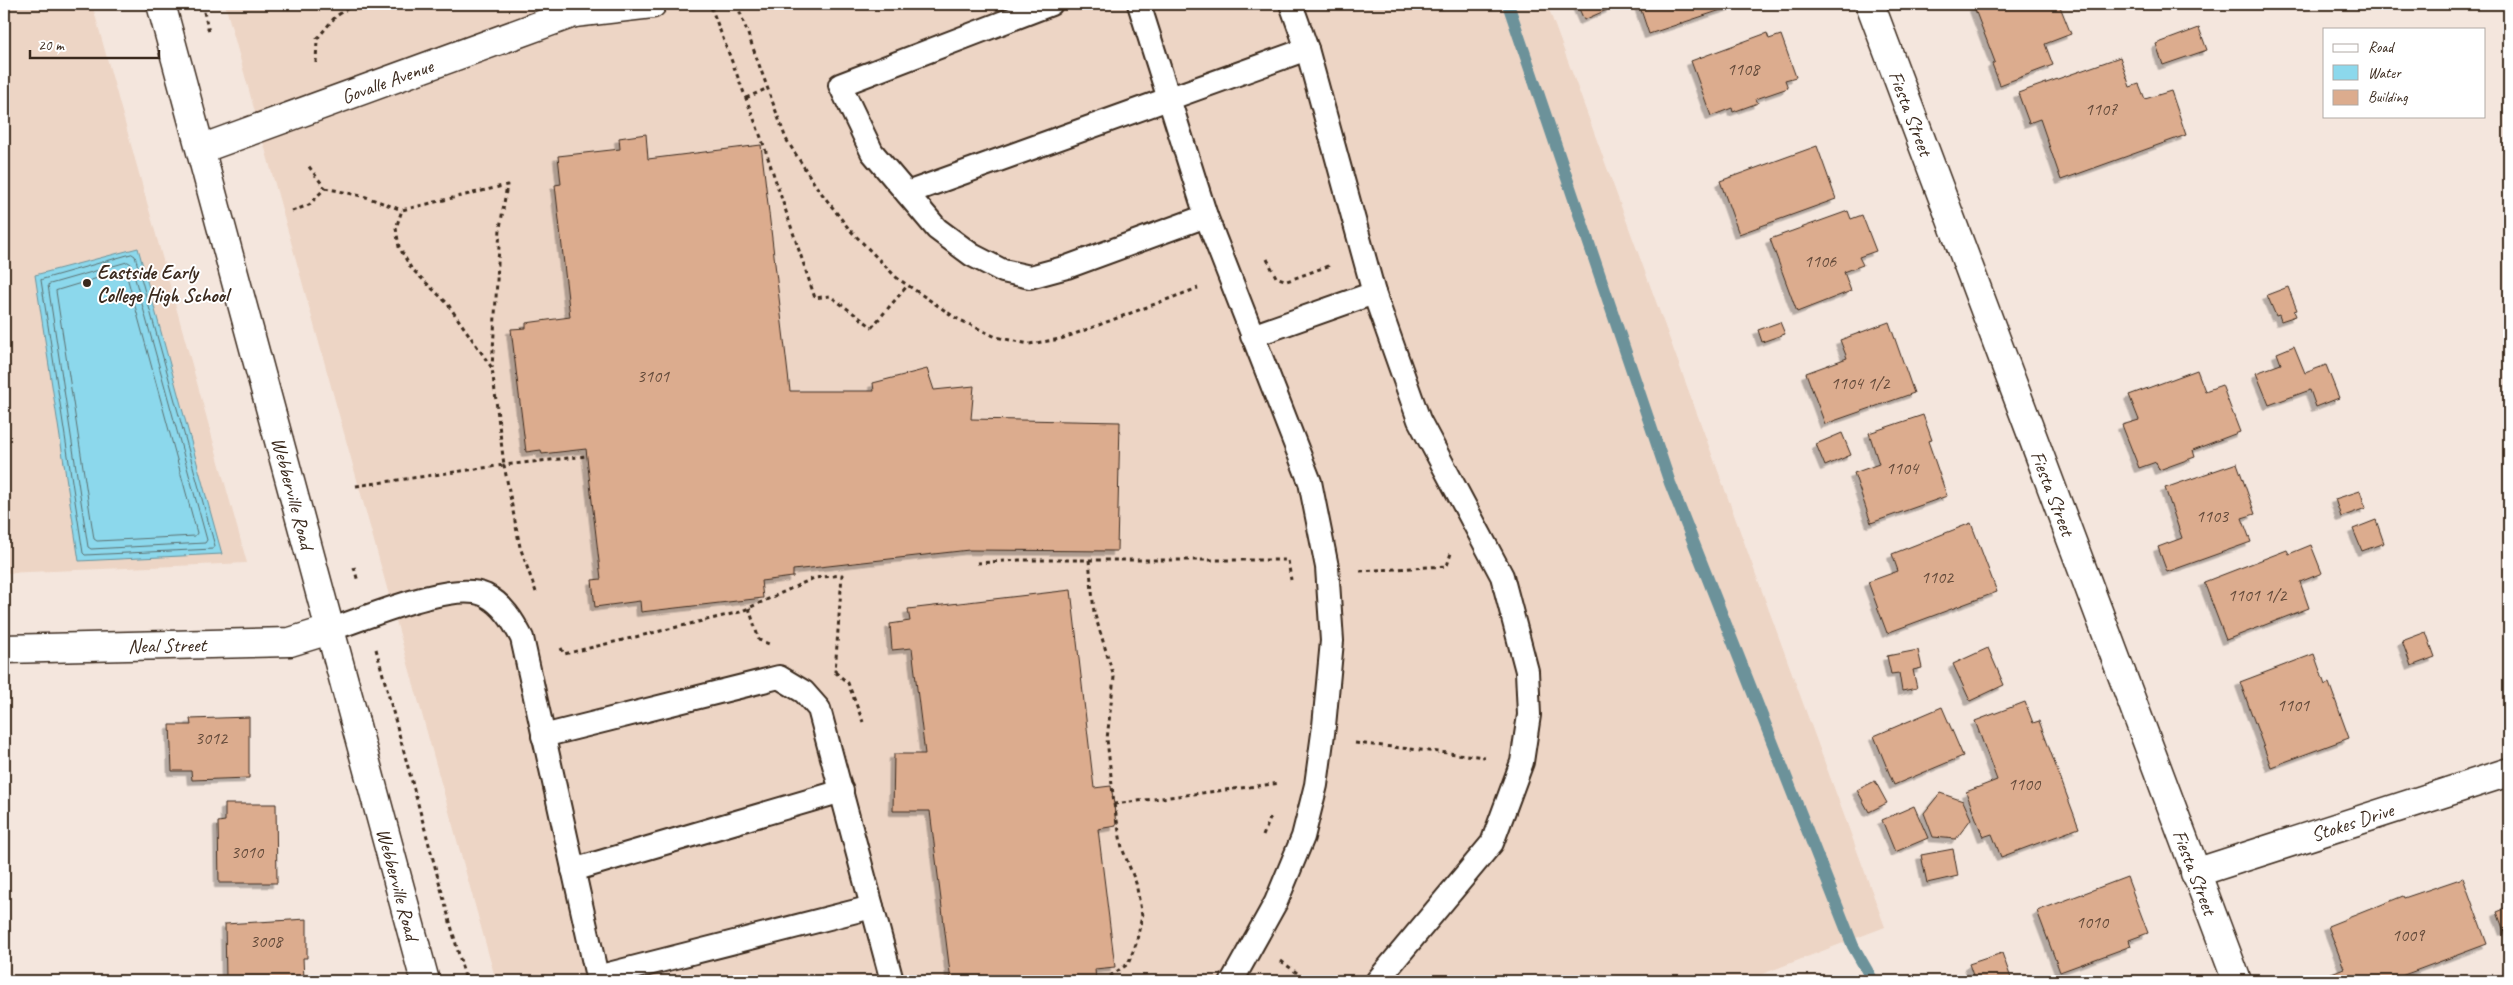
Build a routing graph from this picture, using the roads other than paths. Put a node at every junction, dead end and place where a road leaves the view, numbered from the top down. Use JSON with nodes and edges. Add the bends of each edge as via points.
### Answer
{"nodes":[{"id":1,"x":161,"y":4,"type":"edge"},
{"id":2,"x":652,"y":4,"type":"edge"},
{"id":3,"x":1052,"y":4,"type":"edge"},
{"id":4,"x":1139,"y":4,"type":"edge"},
{"id":5,"x":1291,"y":4,"type":"edge"},
{"id":6,"x":1870,"y":4,"type":"edge"},
{"id":7,"x":580,"y":8,"type":"edge"},
{"id":8,"x":1307,"y":49,"type":"junction"},
{"id":9,"x":1169,"y":98,"type":"junction"},
{"id":10,"x":201,"y":149,"type":"junction"},
{"id":11,"x":906,"y":193,"type":"junction"},
{"id":12,"x":1206,"y":216,"type":"junction"},
{"id":13,"x":1374,"y":294,"type":"junction"},
{"id":14,"x":1252,"y":336,"type":"junction"},
{"id":15,"x":329,"y":630,"type":"junction"},
{"id":16,"x":4,"y":649,"type":"edge"},
{"id":17,"x":543,"y":736,"type":"junction"},
{"id":18,"x":2509,"y":772,"type":"edge"},
{"id":19,"x":842,"y":791,"type":"junction"},
{"id":20,"x":573,"y":870,"type":"junction"},
{"id":21,"x":2195,"y":873,"type":"junction"},
{"id":22,"x":872,"y":907,"type":"junction"},
{"id":23,"x":597,"y":979,"type":"edge"},
{"id":24,"x":1238,"y":979,"type":"edge"},
{"id":25,"x":425,"y":981,"type":"edge"},
{"id":26,"x":892,"y":981,"type":"edge"},
{"id":27,"x":1376,"y":981,"type":"edge"},
{"id":28,"x":2237,"y":981,"type":"edge"}],
"edges":[{"from":1,"to":10,"type":"street","name":"Webberville Road"},
{"from":2,"to":7,"type":"street","name":"Govalle Avenue"},
{"from":3,"to":11,"type":"lane","via":[[840,85],[872,152]]},
{"from":4,"to":9,"type":"lane"},
{"from":5,"to":8,"type":"lane"},
{"from":6,"to":21,"type":"street","name":"Fiesta Street"},
{"from":7,"to":10,"type":"street","name":"Govalle Avenue"},
{"from":8,"to":9,"type":"lane"},
{"from":8,"to":13,"type":"lane"},
{"from":9,"to":11,"type":"lane"},
{"from":9,"to":12,"type":"lane"},
{"from":10,"to":15,"type":"street","name":"Webberville Road"},
{"from":11,"to":12,"type":"lane","via":[[937,229],[972,255],[1003,271],[1030,277],[1067,267]]},
{"from":12,"to":14,"type":"lane"},
{"from":13,"to":14,"type":"lane"},
{"from":13,"to":27,"type":"lane","via":[[1419,420],[1502,576],[1527,671],[1529,715],[1522,762],[1492,843]]},
{"from":14,"to":24,"type":"lane","via":[[1310,482],[1327,567],[1332,641],[1316,785],[1302,837],[1276,902]]},
{"from":15,"to":16,"type":"street","name":"Neal Street","via":[[290,642]]},
{"from":15,"to":17,"type":"lane","via":[[434,596],[465,590],[484,595],[499,604],[522,638]]},
{"from":15,"to":25,"type":"street","name":"Webberville Road"},
{"from":17,"to":19,"type":"lane","via":[[779,677],[804,692],[819,709]]},
{"from":17,"to":20,"type":"lane"},
{"from":18,"to":21,"type":"street","name":"Stokes Drive"},
{"from":19,"to":20,"type":"lane"},
{"from":19,"to":22,"type":"lane"},
{"from":20,"to":23,"type":"lane"},
{"from":21,"to":28,"type":"street","name":"Fiesta Street"},
{"from":22,"to":23,"type":"lane"},
{"from":22,"to":26,"type":"lane"}]}
